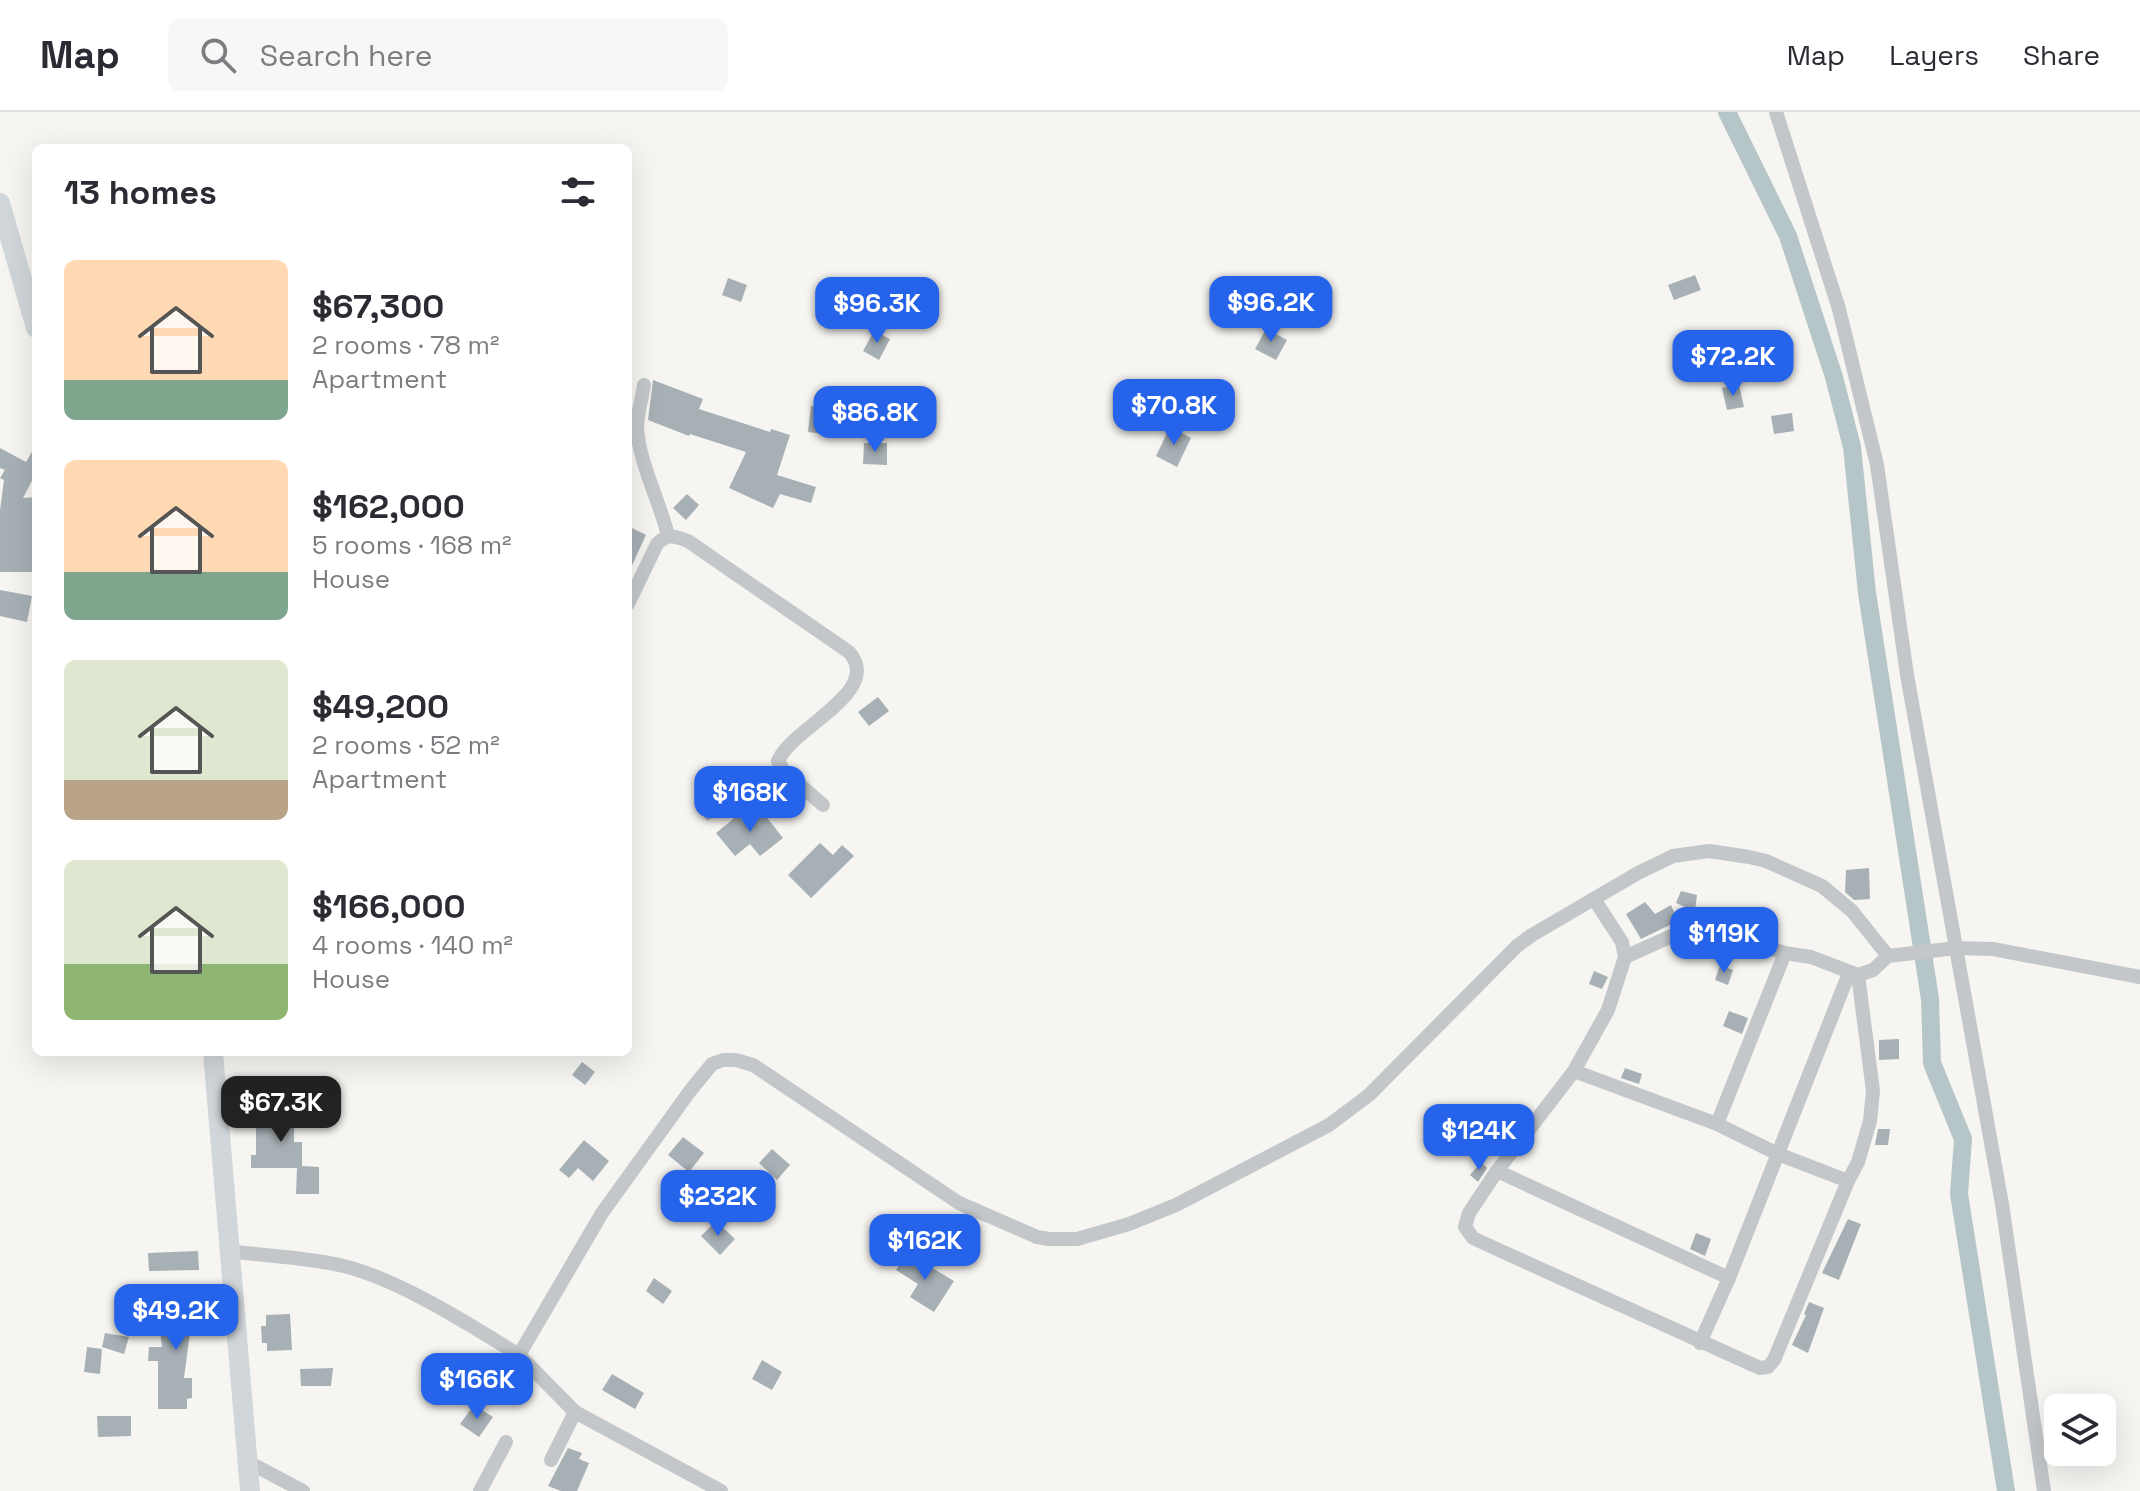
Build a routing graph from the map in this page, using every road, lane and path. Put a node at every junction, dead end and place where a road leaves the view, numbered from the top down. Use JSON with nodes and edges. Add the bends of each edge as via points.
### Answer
{"nodes":[{"id":1,"x":1776,"y":112,"type":"edge"},
{"id":2,"x":0,"y":203,"type":"edge"},
{"id":3,"x":32,"y":314,"type":"edge"},
{"id":4,"x":644,"y":385,"type":"dead end"},
{"id":5,"x":668,"y":536,"type":"junction"},
{"id":6,"x":632,"y":596,"type":"edge"},
{"id":7,"x":782,"y":768,"type":"junction"},
{"id":8,"x":823,"y":805,"type":"dead end"},
{"id":9,"x":708,"y":817,"type":"dead end"},
{"id":10,"x":1594,"y":899,"type":"junction"},
{"id":11,"x":1956,"y":948,"type":"junction"},
{"id":12,"x":1785,"y":953,"type":"junction"},
{"id":13,"x":1895,"y":956,"type":"junction"},
{"id":14,"x":1625,"y":957,"type":"junction"},
{"id":15,"x":1853,"y":974,"type":"junction"},
{"id":16,"x":2140,"y":977,"type":"edge"},
{"id":17,"x":213,"y":1056,"type":"edge"},
{"id":18,"x":1574,"y":1071,"type":"junction"},
{"id":19,"x":1717,"y":1124,"type":"junction"},
{"id":20,"x":1778,"y":1154,"type":"junction"},
{"id":21,"x":1497,"y":1171,"type":"junction"},
{"id":22,"x":1848,"y":1181,"type":"junction"},
{"id":23,"x":971,"y":1209,"type":"junction"},
{"id":24,"x":228,"y":1251,"type":"junction"},
{"id":25,"x":940,"y":1259,"type":"dead end"},
{"id":26,"x":1729,"y":1278,"type":"junction"},
{"id":27,"x":1700,"y":1343,"type":"junction"},
{"id":28,"x":519,"y":1355,"type":"junction"},
{"id":29,"x":575,"y":1412,"type":"junction"},
{"id":30,"x":506,"y":1442,"type":"dead end"},
{"id":31,"x":551,"y":1460,"type":"dead end"},
{"id":32,"x":248,"y":1462,"type":"junction"},
{"id":33,"x":250,"y":1491,"type":"edge"},
{"id":34,"x":303,"y":1491,"type":"edge"},
{"id":35,"x":480,"y":1491,"type":"edge"},
{"id":36,"x":721,"y":1491,"type":"edge"},
{"id":37,"x":2044,"y":1491,"type":"edge"}],
"edges":[{"from":1,"to":11,"type":"street","via":[[1839,309],[1877,465],[1907,675]]},
{"from":2,"to":3,"type":"main road"},
{"from":4,"to":5,"type":"street","via":[[637,426],[641,453]]},
{"from":5,"to":6,"type":"street","via":[[657,544]]},
{"from":5,"to":7,"type":"street","via":[[688,541],[856,660],[854,685],[783,750],[778,761]]},
{"from":7,"to":8,"type":"street"},
{"from":7,"to":9,"type":"lane","via":[[741,783]]},
{"from":10,"to":13,"type":"street","via":[[1673,856],[1709,851],[1749,857],[1822,886]]},
{"from":10,"to":14,"type":"street","via":[[1622,942]]},
{"from":10,"to":23,"type":"street","via":[[1517,946],[1369,1095],[1329,1125],[1239,1174],[1129,1224],[1077,1239],[1037,1237]]},
{"from":11,"to":13,"type":"street"},
{"from":11,"to":16,"type":"street","via":[[1993,949]]},
{"from":11,"to":37,"type":"street","via":[[2002,1204]]},
{"from":12,"to":14,"type":"street","via":[[1696,928]]},
{"from":12,"to":15,"type":"street"},
{"from":12,"to":19,"type":"street"},
{"from":13,"to":15,"type":"street","via":[[1873,970]]},
{"from":14,"to":18,"type":"street","via":[[1608,1010]]},
{"from":15,"to":20,"type":"street"},
{"from":15,"to":22,"type":"street","via":[[1873,1091],[1866,1140]]},
{"from":17,"to":24,"type":"main road"},
{"from":18,"to":19,"type":"street"},
{"from":18,"to":21,"type":"street"},
{"from":19,"to":20,"type":"street"},
{"from":20,"to":22,"type":"street"},
{"from":20,"to":26,"type":"street"},
{"from":21,"to":26,"type":"street"},
{"from":21,"to":27,"type":"street","via":[[1465,1221],[1473,1238]]},
{"from":22,"to":27,"type":"street","via":[[1768,1367]]},
{"from":23,"to":25,"type":"lane"},
{"from":23,"to":28,"type":"street","via":[[753,1065],[723,1060],[712,1064],[690,1091],[602,1213]]},
{"from":24,"to":28,"type":"street","via":[[345,1266],[456,1316]]},
{"from":24,"to":32,"type":"main road"},
{"from":26,"to":27,"type":"street"},
{"from":28,"to":29,"type":"street"},
{"from":29,"to":31,"type":"street"},
{"from":29,"to":36,"type":"street"},
{"from":30,"to":35,"type":"street"},
{"from":32,"to":33,"type":"main road"},
{"from":32,"to":34,"type":"street"}]}
